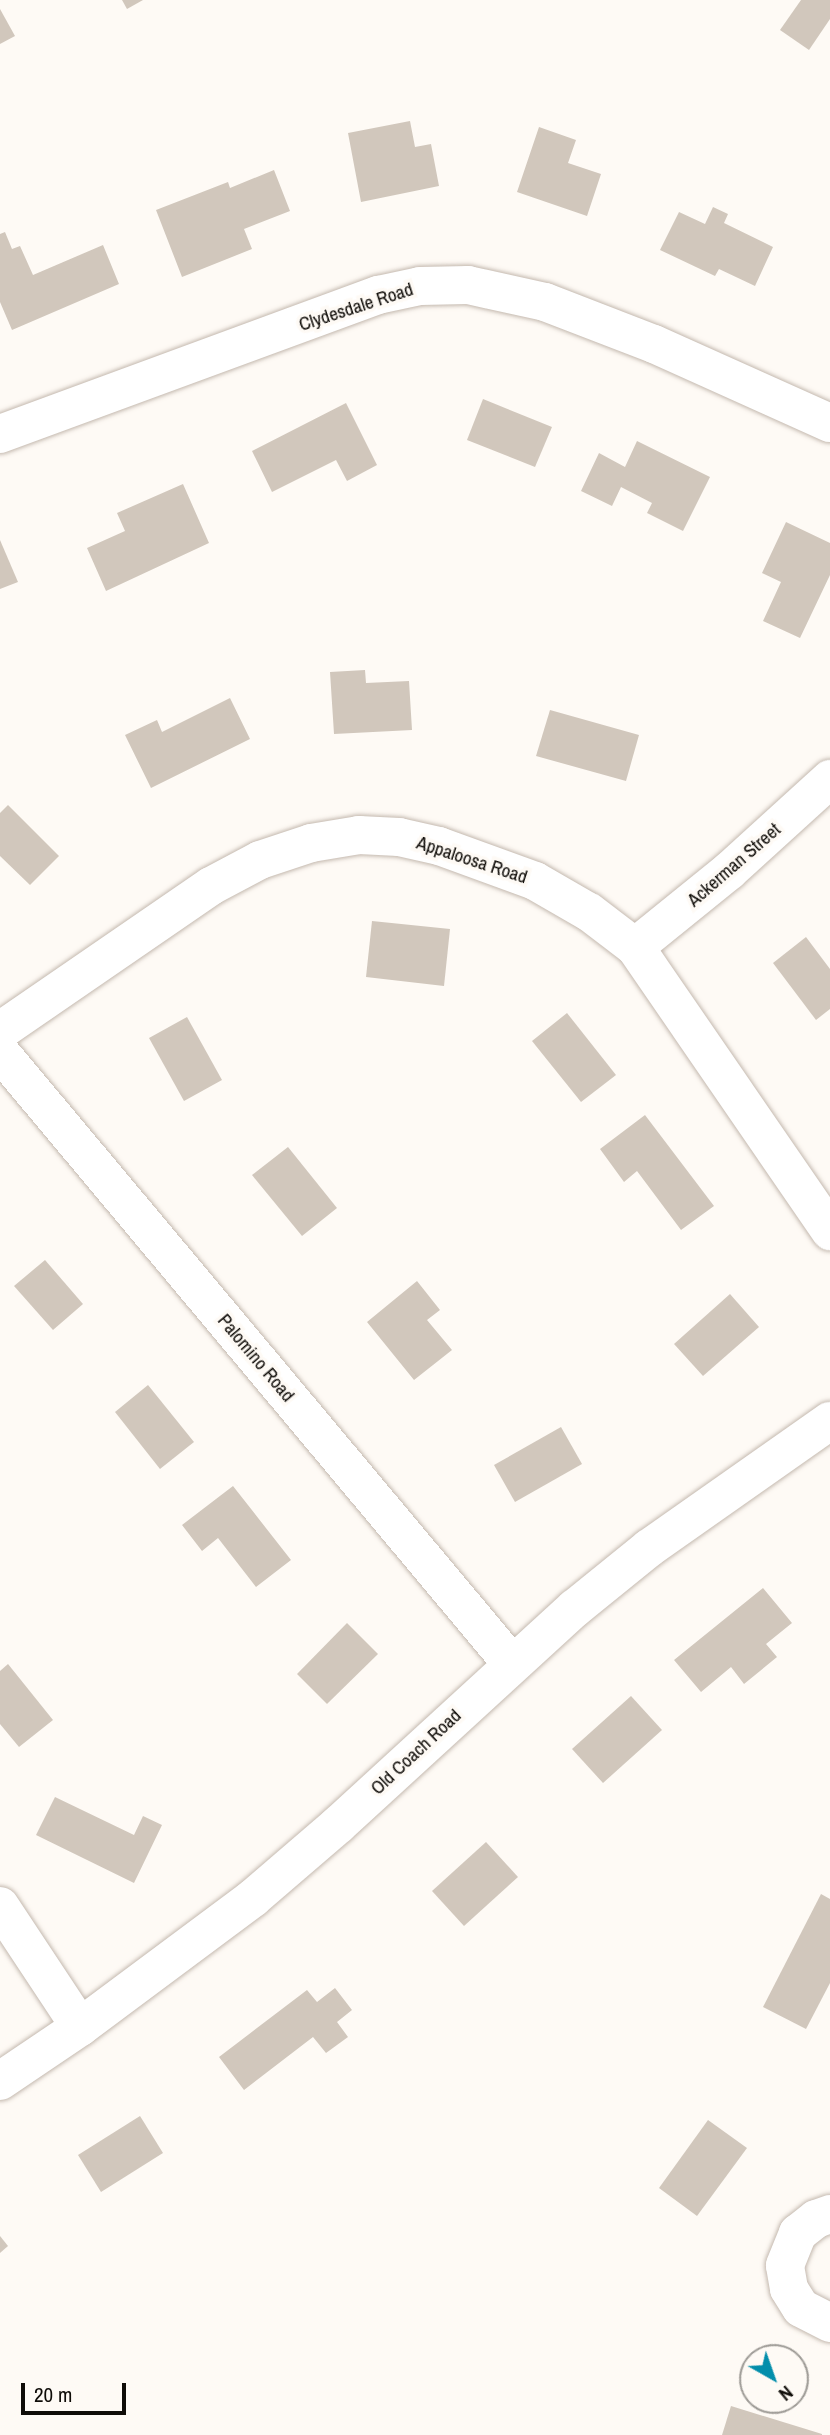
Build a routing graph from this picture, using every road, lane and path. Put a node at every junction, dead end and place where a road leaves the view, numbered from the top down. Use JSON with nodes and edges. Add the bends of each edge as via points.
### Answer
{"nodes":[{"id":1,"x":830,"y":423,"type":"edge"},
{"id":2,"x":0,"y":434,"type":"edge"},
{"id":3,"x":830,"y":779,"type":"edge"},
{"id":4,"x":635,"y":947,"type":"junction"},
{"id":5,"x":0,"y":1031,"type":"edge"},
{"id":6,"x":0,"y":1052,"type":"edge"},
{"id":7,"x":830,"y":1231,"type":"edge"},
{"id":8,"x":830,"y":1421,"type":"edge"},
{"id":9,"x":512,"y":1664,"type":"junction"},
{"id":10,"x":0,"y":1906,"type":"edge"},
{"id":11,"x":80,"y":2026,"type":"junction"},
{"id":12,"x":0,"y":2081,"type":"edge"},
{"id":13,"x":830,"y":2214,"type":"edge"},
{"id":14,"x":830,"y":2323,"type":"edge"}],
"edges":[{"from":1,"to":2,"type":"street","name":"Clydesdale Road","via":[[654,344],[545,302],[468,285],[420,286],[377,295]]},
{"from":3,"to":4,"type":"street","name":"Ackerman Street","via":[[729,871]]},
{"from":4,"to":5,"type":"street","name":"Appaloosa Road","via":[[589,912],[534,881],[439,846],[359,835],[273,855],[211,886]]},
{"from":4,"to":7,"type":"street","name":"Appaloosa Road"},
{"from":6,"to":9,"type":"street","name":"Palomino Road"},
{"from":8,"to":9,"type":"street","name":"Old Coach Road","via":[[649,1548]]},
{"from":9,"to":11,"type":"street","name":"Old Coach Road","via":[[295,1864]]},
{"from":10,"to":11,"type":"street"},
{"from":11,"to":12,"type":"street","name":"Old Coach Road"},
{"from":13,"to":14,"type":"street","via":[[797,2233],[785,2266],[789,2289],[801,2308]]}]}
